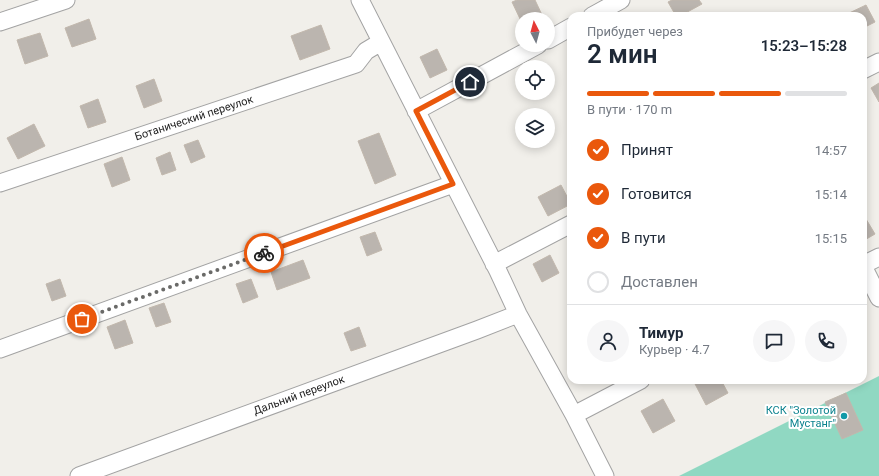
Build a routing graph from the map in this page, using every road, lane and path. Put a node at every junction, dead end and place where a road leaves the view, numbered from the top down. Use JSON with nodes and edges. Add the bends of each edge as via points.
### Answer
{"nodes":[{"id":1,"x":66,"y":0,"type":"edge"},
{"id":2,"x":360,"y":0,"type":"edge"},
{"id":3,"x":621,"y":0,"type":"edge"},
{"id":4,"x":599,"y":12,"type":"edge"},
{"id":5,"x":0,"y":22,"type":"edge"},
{"id":6,"x":567,"y":29,"type":"edge"},
{"id":7,"x":555,"y":36,"type":"edge"},
{"id":8,"x":381,"y":42,"type":"junction"},
{"id":9,"x":525,"y":52,"type":"edge"},
{"id":10,"x":879,"y":62,"type":"edge"},
{"id":11,"x":867,"y":68,"type":"edge"},
{"id":12,"x":416,"y":111,"type":"junction"},
{"id":13,"x":0,"y":183,"type":"edge"},
{"id":14,"x":453,"y":184,"type":"junction"},
{"id":15,"x":567,"y":226,"type":"edge"},
{"id":16,"x":879,"y":257,"type":"edge"},
{"id":17,"x":494,"y":264,"type":"junction"},
{"id":18,"x":867,"y":264,"type":"edge"},
{"id":19,"x":867,"y":274,"type":"edge"},
{"id":20,"x":879,"y":298,"type":"edge"},
{"id":21,"x":518,"y":314,"type":"junction"},
{"id":22,"x":0,"y":349,"type":"edge"},
{"id":23,"x":633,"y":384,"type":"edge"},
{"id":24,"x":574,"y":415,"type":"junction"},
{"id":25,"x":79,"y":476,"type":"edge"},
{"id":26,"x":605,"y":476,"type":"edge"}],
"edges":[{"from":1,"to":5,"type":"street"},
{"from":2,"to":8,"type":"street"},
{"from":3,"to":4,"type":"street"},
{"from":6,"to":7,"type":"street"},
{"from":8,"to":12,"type":"street"},
{"from":8,"to":13,"type":"street","name":"Ботанический переулок","via":[[366,52],[356,64]]},
{"from":9,"to":12,"type":"street"},
{"from":10,"to":11,"type":"street"},
{"from":12,"to":14,"type":"street"},
{"from":14,"to":17,"type":"street"},
{"from":14,"to":22,"type":"street"},
{"from":15,"to":17,"type":"street"},
{"from":16,"to":18,"type":"street"},
{"from":17,"to":21,"type":"street"},
{"from":19,"to":20,"type":"street"},
{"from":21,"to":24,"type":"street"},
{"from":21,"to":25,"type":"street","name":"Дальний переулок"},
{"from":23,"to":24,"type":"street"},
{"from":24,"to":26,"type":"street"}]}
